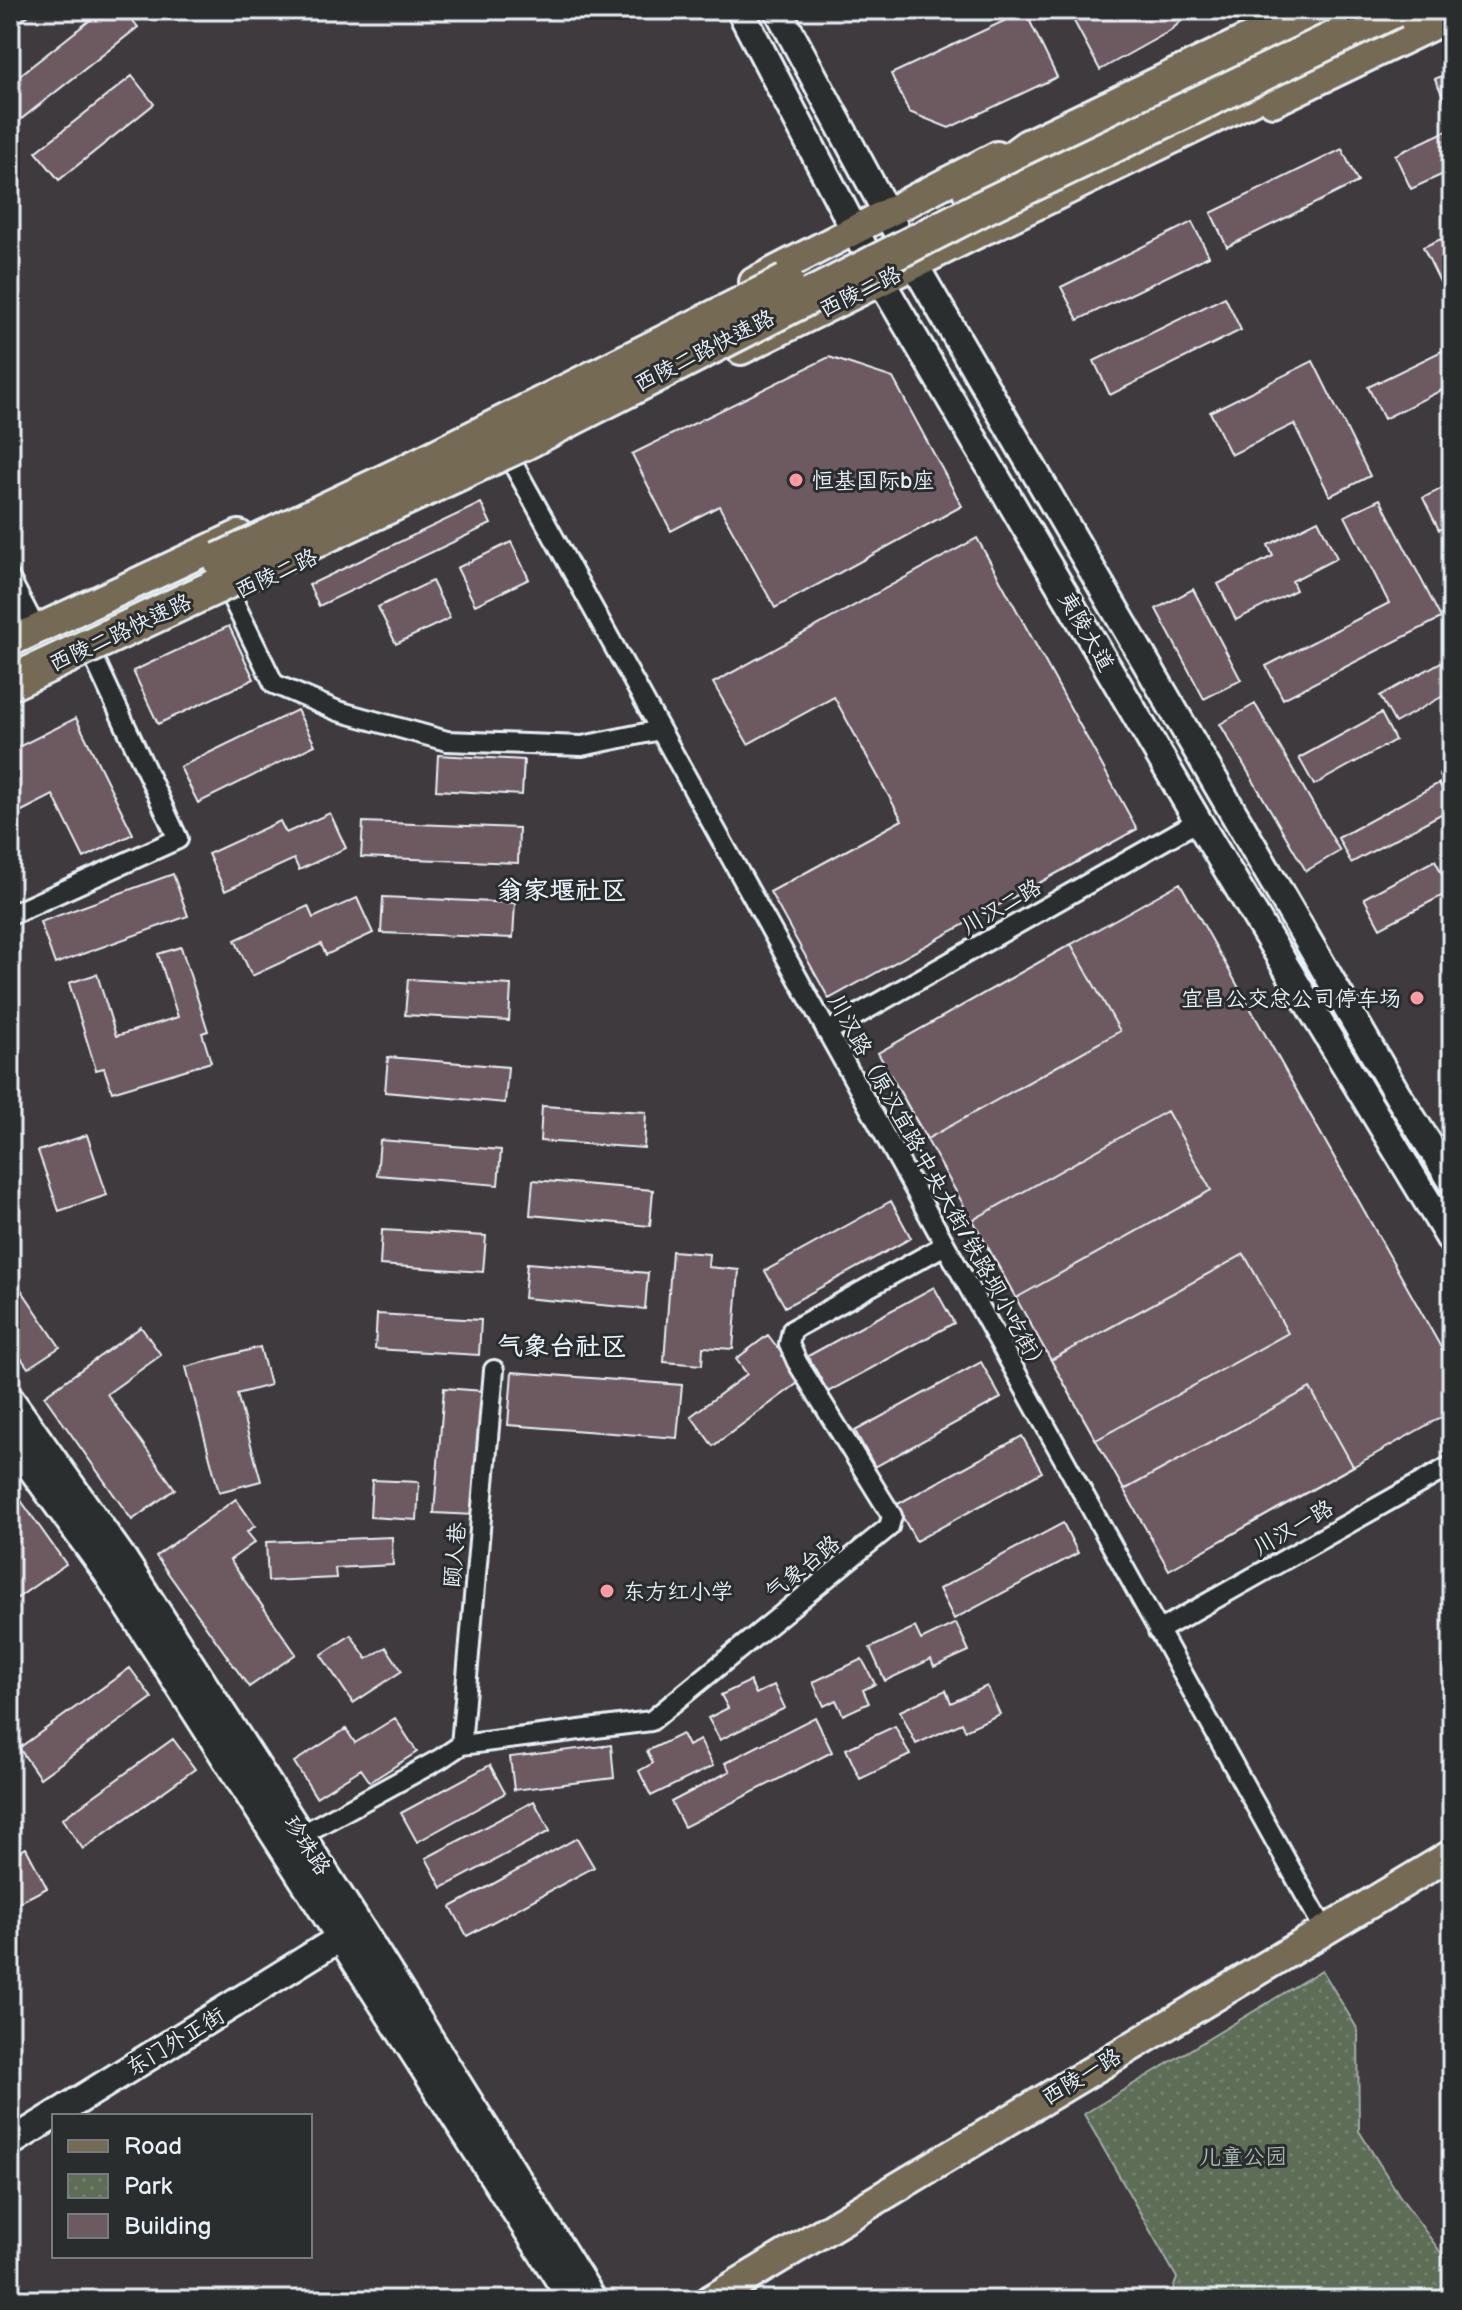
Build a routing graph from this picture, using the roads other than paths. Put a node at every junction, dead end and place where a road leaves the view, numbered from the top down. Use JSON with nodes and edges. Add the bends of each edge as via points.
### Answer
{"nodes":[{"id":1,"x":740,"y":10,"type":"edge"},
{"id":2,"x":778,"y":10,"type":"edge"},
{"id":3,"x":1283,"y":10,"type":"edge"},
{"id":4,"x":1315,"y":10,"type":"edge"},
{"id":5,"x":1344,"y":10,"type":"edge"},
{"id":6,"x":1394,"y":10,"type":"edge"},
{"id":7,"x":1430,"y":10,"type":"edge"},
{"id":8,"x":1452,"y":16,"type":"edge"},
{"id":9,"x":970,"y":190,"type":"junction"},
{"id":10,"x":887,"y":212,"type":"junction"},
{"id":11,"x":988,"y":225,"type":"junction"},
{"id":12,"x":854,"y":230,"type":"junction"},
{"id":13,"x":914,"y":264,"type":"junction"},
{"id":14,"x":881,"y":281,"type":"junction"},
{"id":15,"x":512,"y":462,"type":"junction"},
{"id":16,"x":10,"y":579,"type":"edge"},
{"id":17,"x":230,"y":594,"type":"junction"},
{"id":18,"x":36,"y":629,"type":"junction"},
{"id":19,"x":10,"y":642,"type":"edge"},
{"id":20,"x":94,"y":658,"type":"junction"},
{"id":21,"x":10,"y":660,"type":"edge"},
{"id":22,"x":10,"y":683,"type":"edge"},
{"id":23,"x":10,"y":697,"type":"edge"},
{"id":24,"x":660,"y":730,"type":"junction"},
{"id":25,"x":1198,"y":821,"type":"junction"},
{"id":26,"x":10,"y":915,"type":"edge"},
{"id":27,"x":827,"y":1032,"type":"junction"},
{"id":28,"x":1452,"y":1181,"type":"edge"},
{"id":29,"x":1452,"y":1242,"type":"edge"},
{"id":30,"x":945,"y":1245,"type":"junction"},
{"id":31,"x":494,"y":1370,"type":"dead end"},
{"id":32,"x":10,"y":1399,"type":"edge"},
{"id":33,"x":10,"y":1439,"type":"edge"},
{"id":34,"x":1452,"y":1465,"type":"edge"},
{"id":35,"x":1158,"y":1631,"type":"junction"},
{"id":36,"x":461,"y":1745,"type":"junction"},
{"id":37,"x":301,"y":1835,"type":"junction"},
{"id":38,"x":1452,"y":1854,"type":"edge"},
{"id":39,"x":1452,"y":1871,"type":"edge"},
{"id":40,"x":1324,"y":1929,"type":"junction"},
{"id":41,"x":340,"y":1938,"type":"junction"},
{"id":42,"x":57,"y":2114,"type":"edge"},
{"id":43,"x":52,"y":2117,"type":"edge"},
{"id":44,"x":10,"y":2143,"type":"edge"},
{"id":45,"x":572,"y":2300,"type":"edge"},
{"id":46,"x":593,"y":2300,"type":"edge"},
{"id":47,"x":710,"y":2300,"type":"edge"},
{"id":48,"x":738,"y":2300,"type":"edge"}],
"edges":[{"from":1,"to":12,"type":"main road","name":"夷陵大道"},
{"from":2,"to":10,"type":"main road","name":"夷陵大道"},
{"from":3,"to":10,"type":"main road"},
{"from":4,"to":9,"type":"highway","via":[[1028,147]]},
{"from":5,"to":9,"type":"highway","name":"西陵二路快速路"},
{"from":6,"to":22,"type":"highway","name":"西陵二路快速路","bridge":true,"via":[[980,209],[525,442]]},
{"from":7,"to":11,"type":"highway"},
{"from":8,"to":11,"type":"main road","name":"西陵二路","via":[[1147,163]]},
{"from":9,"to":21,"type":"highway","name":"西陵二路快速路","bridge":true,"via":[[406,472]]},
{"from":10,"to":12,"type":"main road"},
{"from":10,"to":13,"type":"main road","name":"夷陵大道"},
{"from":11,"to":13,"type":"main road","name":"西陵二路"},
{"from":12,"to":14,"type":"main road","name":"夷陵大道"},
{"from":12,"to":18,"type":"main road","via":[[488,419]]},
{"from":13,"to":14,"type":"main road","name":"西陵二路"},
{"from":13,"to":28,"type":"main road","name":"夷陵大道"},
{"from":14,"to":15,"type":"main road","name":"西陵二路"},
{"from":14,"to":25,"type":"main road","name":"夷陵大道"},
{"from":15,"to":17,"type":"main road","name":"西陵二路"},
{"from":15,"to":24,"type":"street","name":"川汉路（原汉宜路·中央大街/铁路坝小吃街）"},
{"from":16,"to":18,"type":"street"},
{"from":17,"to":20,"type":"main road","name":"西陵二路"},
{"from":17,"to":24,"type":"street","via":[[274,684],[338,711],[447,741],[582,746]]},
{"from":18,"to":19,"type":"main road"},
{"from":20,"to":23,"type":"main road","name":"西陵二路"},
{"from":20,"to":26,"type":"street","via":[[178,839]]},
{"from":24,"to":27,"type":"street","name":"川汉路（原汉宜路·中央大街/铁路坝小吃街）"},
{"from":25,"to":27,"type":"street","name":"川汉二路"},
{"from":25,"to":29,"type":"main road","name":"夷陵大道"},
{"from":27,"to":30,"type":"street","name":"川汉路（原汉宜路·中央大街/铁路坝小吃街）"},
{"from":30,"to":35,"type":"street","name":"川汉路（原汉宜路·中央大街/铁路坝小吃街）"},
{"from":30,"to":36,"type":"street","name":"气象台路","via":[[792,1330],[789,1344],[892,1516],[889,1527],[651,1721]]},
{"from":31,"to":36,"type":"street","name":"颐人巷"},
{"from":32,"to":37,"type":"main road","name":"珍珠路","via":[[124,1560]]},
{"from":33,"to":41,"type":"main road","name":"珍珠路","via":[[107,1573]]},
{"from":34,"to":35,"type":"street","name":"川汉一路"},
{"from":35,"to":40,"type":"street","name":"川汉路（原汉宜路·中央大街/铁路坝小吃街）"},
{"from":36,"to":37,"type":"street","name":"气象台路"},
{"from":37,"to":46,"type":"main road","name":"珍珠路"},
{"from":38,"to":40,"type":"main road","name":"西陵一路"},
{"from":39,"to":48,"type":"main road","name":"西陵一路"},
{"from":40,"to":47,"type":"main road","name":"西陵一路"},
{"from":41,"to":42,"type":"main road","name":"东门外正街"},
{"from":41,"to":45,"type":"main road","name":"珍珠路"},
{"from":43,"to":44,"type":"main road","name":"东门外正街"}]}
